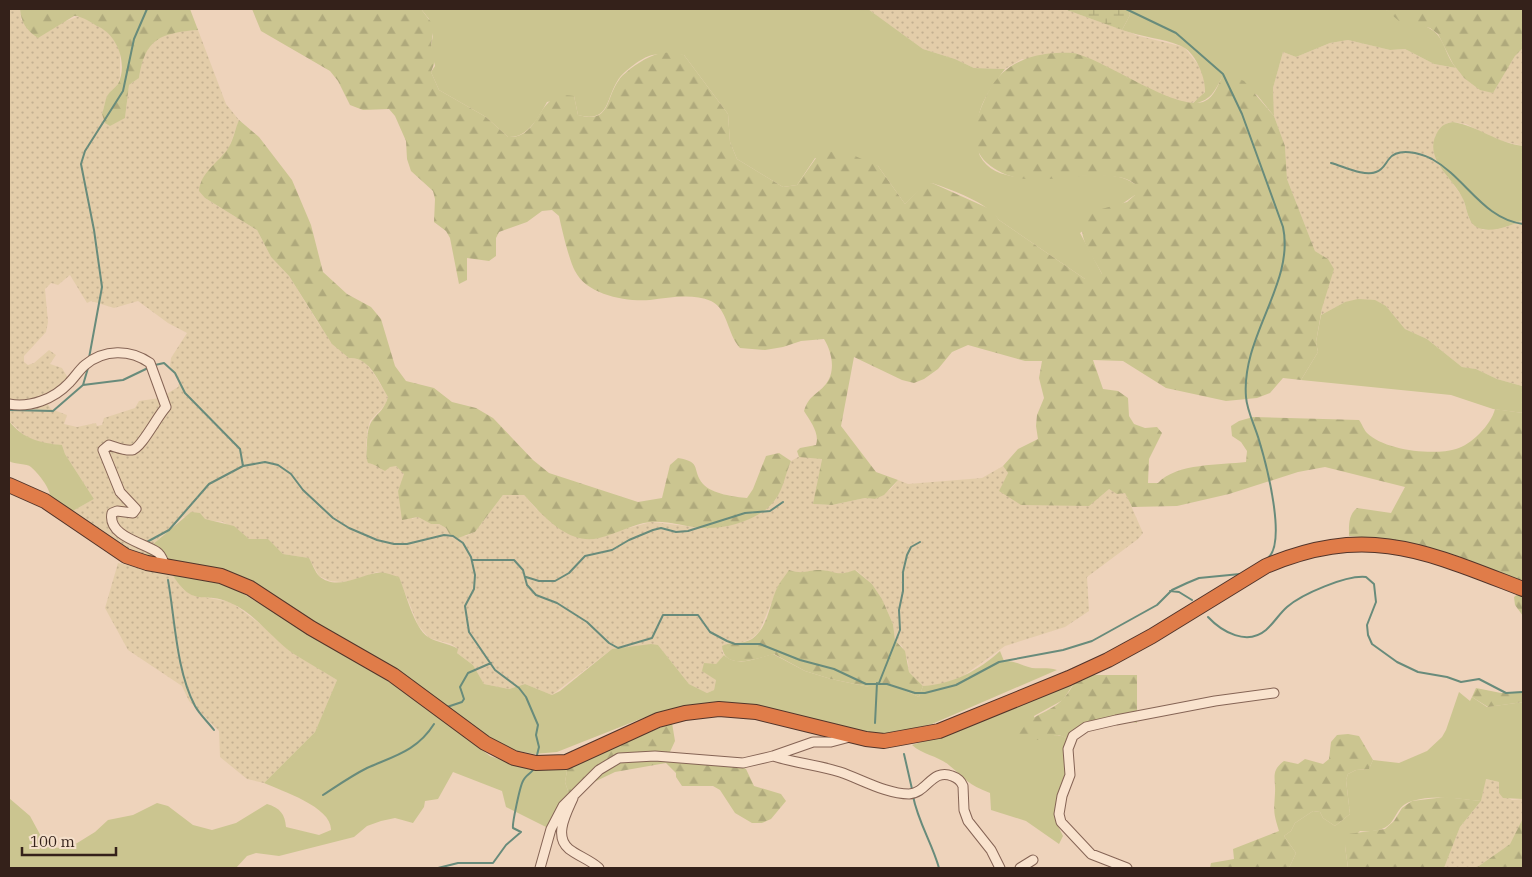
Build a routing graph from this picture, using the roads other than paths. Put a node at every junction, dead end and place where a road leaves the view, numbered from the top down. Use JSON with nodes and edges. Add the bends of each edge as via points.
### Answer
{"nodes":[{"id":1,"x":9,"y":404,"type":"edge"},
{"id":2,"x":9,"y":485,"type":"edge"},
{"id":3,"x":165,"y":566,"type":"junction"},
{"id":4,"x":1523,"y":589,"type":"edge"},
{"id":5,"x":1274,"y":693,"type":"dead end"},
{"id":6,"x":850,"y":736,"type":"junction"},
{"id":7,"x":773,"y":756,"type":"junction"},
{"id":8,"x":576,"y":790,"type":"junction"},
{"id":9,"x":1033,"y":860,"type":"dead end"},
{"id":10,"x":540,"y":868,"type":"edge"},
{"id":11,"x":599,"y":868,"type":"edge"},
{"id":12,"x":1000,"y":868,"type":"edge"},
{"id":13,"x":1020,"y":868,"type":"edge"},
{"id":14,"x":1127,"y":868,"type":"edge"}],
"edges":[{"from":1,"to":3,"type":"street","via":[[45,400],[60,392],[84,365],[115,352],[127,353],[150,363],[166,407],[137,448],[131,450],[109,445],[102,450],[120,492],[136,509],[133,513],[112,513],[116,528],[129,539],[157,552]]},
{"from":2,"to":3,"type":"highway","via":[[45,501],[126,556]]},
{"from":3,"to":6,"type":"highway","via":[[221,576],[250,588],[393,675],[485,742],[514,758],[536,763],[566,762],[658,720],[719,709],[756,712]]},
{"from":4,"to":6,"type":"highway","via":[[1438,556],[1399,547],[1362,544],[1310,551],[1266,566],[1108,660],[969,720],[911,738],[884,741]]},
{"from":5,"to":14,"type":"street","via":[[1116,720],[1086,727],[1073,736],[1068,749],[1070,775],[1062,796],[1060,822],[1091,854]]},
{"from":6,"to":7,"type":"street","via":[[831,742],[813,742]]},
{"from":7,"to":8,"type":"street","via":[[735,764],[628,756],[609,763]]},
{"from":7,"to":12,"type":"street","via":[[794,764],[839,772],[904,793],[918,792],[934,777],[953,777],[963,786],[968,821],[991,850]]},
{"from":8,"to":10,"type":"street","via":[[556,816]]},
{"from":8,"to":11,"type":"street","via":[[563,822],[562,838],[571,851]]},
{"from":9,"to":13,"type":"street"}]}
